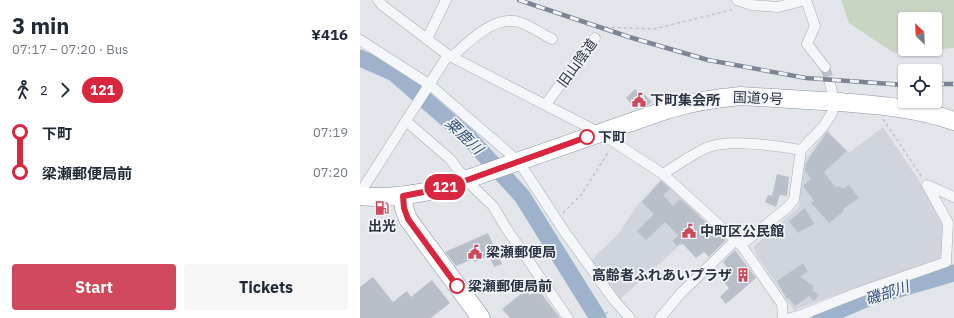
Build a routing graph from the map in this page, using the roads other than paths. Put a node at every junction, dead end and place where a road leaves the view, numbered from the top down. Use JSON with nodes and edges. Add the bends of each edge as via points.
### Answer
{"nodes":[{"id":1,"x":378,"y":0,"type":"edge"},
{"id":2,"x":446,"y":0,"type":"edge"},
{"id":3,"x":737,"y":0,"type":"edge"},
{"id":4,"x":806,"y":0,"type":"edge"},
{"id":5,"x":595,"y":38,"type":"road end"},
{"id":6,"x":426,"y":39,"type":"junction"},
{"id":7,"x":552,"y":39,"type":"dead end"},
{"id":8,"x":360,"y":40,"type":"edge"},
{"id":9,"x":450,"y":56,"type":"junction"},
{"id":10,"x":825,"y":67,"type":"tunnel mouth"},
{"id":11,"x":830,"y":84,"type":"tunnel mouth"},
{"id":12,"x":429,"y":87,"type":"junction"},
{"id":13,"x":834,"y":102,"type":"junction"},
{"id":14,"x":546,"y":104,"type":"junction"},
{"id":15,"x":406,"y":121,"type":"junction"},
{"id":16,"x":954,"y":121,"type":"edge"},
{"id":17,"x":600,"y":133,"type":"junction"},
{"id":18,"x":801,"y":150,"type":"junction"},
{"id":19,"x":516,"y":163,"type":"junction"},
{"id":20,"x":663,"y":174,"type":"junction"},
{"id":21,"x":469,"y":180,"type":"junction"},
{"id":22,"x":360,"y":194,"type":"edge"},
{"id":23,"x":403,"y":196,"type":"junction"},
{"id":24,"x":954,"y":197,"type":"edge"},
{"id":25,"x":739,"y":242,"type":"junction"},
{"id":26,"x":481,"y":318,"type":"edge"},
{"id":27,"x":568,"y":318,"type":"edge"},
{"id":28,"x":630,"y":318,"type":"edge"},
{"id":29,"x":660,"y":318,"type":"edge"},
{"id":30,"x":783,"y":318,"type":"edge"},
{"id":31,"x":791,"y":318,"type":"edge"}],
"edges":[{"from":1,"to":6,"type":"street"},
{"from":2,"to":6,"type":"street"},
{"from":3,"to":4,"type":"street","via":[[752,5],[778,6]]},
{"from":4,"to":10,"type":"street","via":[[815,26],[807,44]]},
{"from":5,"to":14,"type":"street","name":"旧山陰道"},
{"from":6,"to":9,"type":"street"},
{"from":7,"to":9,"type":"street","via":[[518,22],[502,22],[474,36]]},
{"from":8,"to":12,"type":"street"},
{"from":9,"to":12,"type":"street"},
{"from":9,"to":14,"type":"street"},
{"from":11,"to":13,"type":"street"},
{"from":12,"to":15,"type":"street"},
{"from":12,"to":19,"type":"street"},
{"from":13,"to":16,"type":"highway","name":"国道9号","via":[[907,108]]},
{"from":13,"to":17,"type":"highway","name":"国道9号","via":[[721,97],[690,103]]},
{"from":13,"to":18,"type":"street","via":[[832,113],[823,127]]},
{"from":14,"to":17,"type":"street"},
{"from":15,"to":21,"type":"street","via":[[450,159]]},
{"from":15,"to":22,"type":"street"},
{"from":17,"to":19,"type":"highway","name":"国道9号"},
{"from":17,"to":20,"type":"street"},
{"from":18,"to":20,"type":"street","via":[[731,143],[707,148]]},
{"from":18,"to":25,"type":"street","via":[[794,199],[788,207]]},
{"from":19,"to":21,"type":"highway","name":"国道9号"},
{"from":19,"to":28,"type":"street","via":[[614,300]]},
{"from":20,"to":25,"type":"street"},
{"from":21,"to":23,"type":"highway","name":"国道9号"},
{"from":21,"to":27,"type":"street","via":[[493,206]]},
{"from":22,"to":23,"type":"highway","name":"国道9号"},
{"from":23,"to":26,"type":"highway","via":[[408,219]]},
{"from":24,"to":31,"type":"street","via":[[927,185],[948,223],[946,262]]},
{"from":25,"to":29,"type":"street","via":[[681,293]]},
{"from":25,"to":30,"type":"street","via":[[782,304]]}]}
